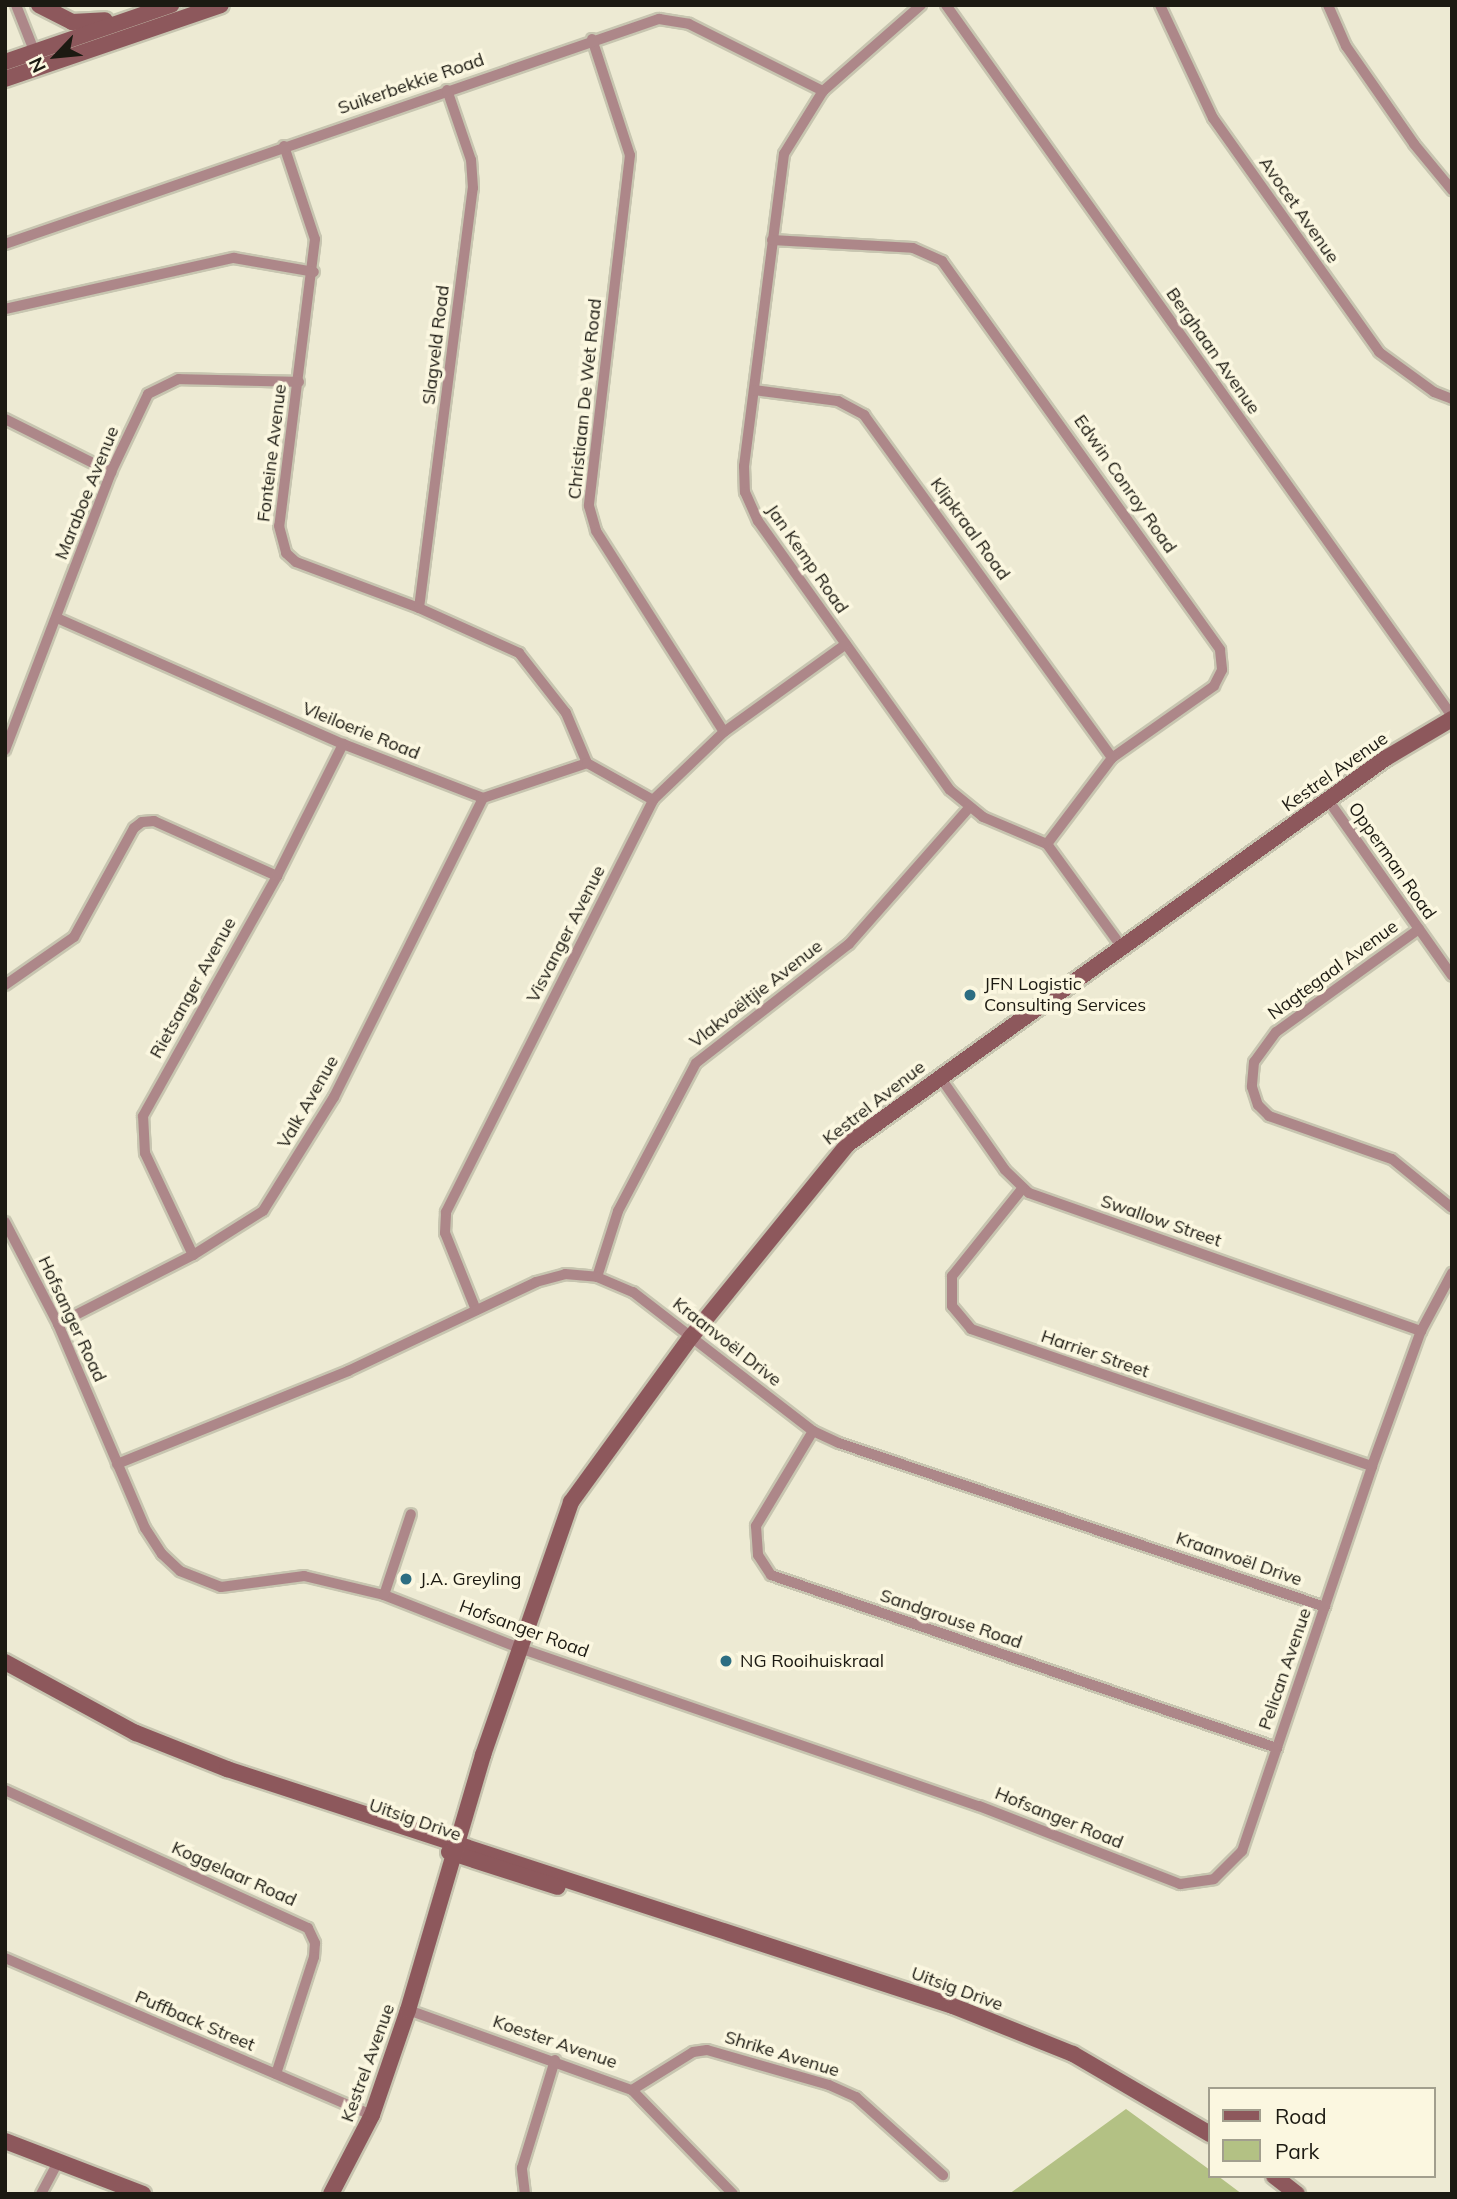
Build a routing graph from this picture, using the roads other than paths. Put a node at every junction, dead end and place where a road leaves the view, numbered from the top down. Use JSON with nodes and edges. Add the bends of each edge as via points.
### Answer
{"nodes":[{"id":1,"x":16,"y":5,"type":"edge"},
{"id":2,"x":39,"y":5,"type":"edge"},
{"id":3,"x":155,"y":5,"type":"edge"},
{"id":4,"x":170,"y":5,"type":"edge"},
{"id":5,"x":221,"y":5,"type":"edge"},
{"id":6,"x":921,"y":5,"type":"edge"},
{"id":7,"x":946,"y":5,"type":"edge"},
{"id":8,"x":1160,"y":5,"type":"edge"},
{"id":9,"x":1328,"y":5,"type":"edge"},
{"id":10,"x":592,"y":39,"type":"junction"},
{"id":11,"x":37,"y":60,"type":"junction"},
{"id":12,"x":5,"y":62,"type":"edge"},
{"id":13,"x":5,"y":79,"type":"edge"},
{"id":14,"x":447,"y":90,"type":"junction"},
{"id":15,"x":823,"y":91,"type":"junction"},
{"id":16,"x":284,"y":146,"type":"junction"},
{"id":17,"x":1452,"y":190,"type":"edge"},
{"id":18,"x":772,"y":240,"type":"junction"},
{"id":19,"x":5,"y":244,"type":"edge"},
{"id":20,"x":314,"y":272,"type":"junction"},
{"id":21,"x":5,"y":309,"type":"edge"},
{"id":22,"x":299,"y":382,"type":"junction"},
{"id":23,"x":754,"y":390,"type":"junction"},
{"id":24,"x":1452,"y":399,"type":"edge"},
{"id":25,"x":5,"y":419,"type":"edge"},
{"id":26,"x":111,"y":472,"type":"junction"},
{"id":27,"x":419,"y":608,"type":"junction"},
{"id":28,"x":57,"y":618,"type":"junction"},
{"id":29,"x":846,"y":644,"type":"junction"},
{"id":30,"x":1452,"y":717,"type":"edge"},
{"id":31,"x":724,"y":732,"type":"junction"},
{"id":32,"x":342,"y":744,"type":"junction"},
{"id":33,"x":5,"y":750,"type":"edge"},
{"id":34,"x":1112,"y":758,"type":"junction"},
{"id":35,"x":587,"y":763,"type":"junction"},
{"id":36,"x":483,"y":798,"type":"junction"},
{"id":37,"x":653,"y":800,"type":"junction"},
{"id":38,"x":1328,"y":800,"type":"junction"},
{"id":39,"x":968,"y":809,"type":"junction"},
{"id":40,"x":1047,"y":844,"type":"junction"},
{"id":41,"x":276,"y":876,"type":"junction"},
{"id":42,"x":1419,"y":929,"type":"junction"},
{"id":43,"x":1121,"y":946,"type":"junction"},
{"id":44,"x":1452,"y":976,"type":"edge"},
{"id":45,"x":5,"y":985,"type":"edge"},
{"id":46,"x":940,"y":1077,"type":"junction"},
{"id":47,"x":1022,"y":1189,"type":"junction"},
{"id":48,"x":1452,"y":1208,"type":"edge"},
{"id":49,"x":5,"y":1222,"type":"edge"},
{"id":50,"x":193,"y":1255,"type":"junction"},
{"id":51,"x":1452,"y":1273,"type":"edge"},
{"id":52,"x":597,"y":1277,"type":"junction"},
{"id":53,"x":476,"y":1310,"type":"junction"},
{"id":54,"x":58,"y":1324,"type":"junction"},
{"id":55,"x":1421,"y":1331,"type":"junction"},
{"id":56,"x":691,"y":1338,"type":"junction"},
{"id":57,"x":813,"y":1431,"type":"junction"},
{"id":58,"x":117,"y":1464,"type":"junction"},
{"id":59,"x":1372,"y":1466,"type":"junction"},
{"id":60,"x":411,"y":1514,"type":"dead end"},
{"id":61,"x":384,"y":1595,"type":"junction"},
{"id":62,"x":1325,"y":1607,"type":"junction"},
{"id":63,"x":522,"y":1649,"type":"junction"},
{"id":64,"x":5,"y":1662,"type":"edge"},
{"id":65,"x":1277,"y":1748,"type":"junction"},
{"id":66,"x":5,"y":1790,"type":"edge"},
{"id":67,"x":458,"y":1850,"type":"junction"},
{"id":68,"x":1180,"y":1884,"type":"joint"},
{"id":69,"x":5,"y":1958,"type":"edge"},
{"id":70,"x":408,"y":2010,"type":"junction"},
{"id":71,"x":555,"y":2060,"type":"junction"},
{"id":72,"x":276,"y":2074,"type":"junction"},
{"id":73,"x":632,"y":2090,"type":"junction"},
{"id":74,"x":372,"y":2115,"type":"junction"},
{"id":75,"x":1208,"y":2133,"type":"edge"},
{"id":76,"x":5,"y":2141,"type":"edge"},
{"id":77,"x":57,"y":2164,"type":"junction"},
{"id":78,"x":943,"y":2175,"type":"dead end"},
{"id":79,"x":1277,"y":2178,"type":"edge"},
{"id":80,"x":41,"y":2194,"type":"edge"},
{"id":81,"x":143,"y":2194,"type":"edge"},
{"id":82,"x":331,"y":2194,"type":"edge"},
{"id":83,"x":525,"y":2194,"type":"edge"},
{"id":84,"x":733,"y":2194,"type":"edge"},
{"id":85,"x":1297,"y":2194,"type":"edge"}],
"edges":[{"from":1,"to":11,"type":"street"},
{"from":2,"to":3,"type":"street","via":[[53,15],[84,23]]},
{"from":4,"to":11,"type":"street"},
{"from":5,"to":11,"type":"street"},
{"from":6,"to":15,"type":"street","name":"Jan Kemp Road"},
{"from":7,"to":30,"type":"street","name":"Berghaan Avenue"},
{"from":8,"to":24,"type":"street","name":"Avocet Avenue","via":[[1213,118],[1379,352],[1434,392]]},
{"from":9,"to":17,"type":"street","via":[[1346,46]]},
{"from":10,"to":14,"type":"street","name":"Suikerbekkie Road"},
{"from":10,"to":15,"type":"street","name":"Suikerbekkie Road","via":[[651,20],[682,21]]},
{"from":10,"to":31,"type":"street","name":"Christiaan De Wet Road","via":[[624,129],[629,169],[589,506],[596,531]]},
{"from":11,"to":12,"type":"street"},
{"from":11,"to":13,"type":"street"},
{"from":14,"to":16,"type":"street","name":"Suikerbekkie Road"},
{"from":14,"to":27,"type":"street","name":"Slagveld Road","via":[[471,160],[473,188]]},
{"from":15,"to":18,"type":"street","name":"Jan Kemp Road","via":[[785,154]]},
{"from":16,"to":19,"type":"street","name":"Suikerbekkie Road"},
{"from":16,"to":20,"type":"street","name":"Fonteine Avenue","via":[[312,225]]},
{"from":18,"to":23,"type":"street","name":"Jan Kemp Road"},
{"from":18,"to":34,"type":"street","name":"Edwin Conroy Road","via":[[913,248],[942,261],[1216,643],[1223,663],[1214,686]]},
{"from":20,"to":21,"type":"street","via":[[234,258]]},
{"from":20,"to":22,"type":"street","name":"Fonteine Avenue"},
{"from":22,"to":26,"type":"street","name":"Maraboe Avenue","via":[[179,380],[159,385],[148,394]]},
{"from":22,"to":27,"type":"street","name":"Fonteine Avenue","via":[[279,526],[286,553],[296,562]]},
{"from":23,"to":29,"type":"street","name":"Jan Kemp Road","via":[[744,466],[747,501]]},
{"from":23,"to":34,"type":"street","name":"Klipkraal Road","via":[[838,401],[864,415]]},
{"from":25,"to":26,"type":"street"},
{"from":26,"to":28,"type":"street","name":"Maraboe Avenue"},
{"from":27,"to":35,"type":"street","name":"Fonteine Avenue","via":[[491,636],[528,661],[566,713]]},
{"from":28,"to":32,"type":"street","name":"Vleiloerie Road"},
{"from":28,"to":33,"type":"street","name":"Maraboe Avenue"},
{"from":29,"to":31,"type":"street","name":"Visvanger Avenue"},
{"from":29,"to":39,"type":"street","name":"Jan Kemp Road"},
{"from":30,"to":38,"type":"street","name":"Kestrel Avenue"},
{"from":31,"to":37,"type":"street","name":"Visvanger Avenue"},
{"from":32,"to":36,"type":"street","name":"Vleiloerie Road"},
{"from":32,"to":41,"type":"street","name":"Rietsanger Avenue"},
{"from":34,"to":40,"type":"street","name":"Edwin Conroy Road"},
{"from":35,"to":36,"type":"street"},
{"from":35,"to":37,"type":"street"},
{"from":36,"to":50,"type":"street","name":"Valk Avenue","via":[[334,1097],[268,1204],[248,1223]]},
{"from":37,"to":53,"type":"street","name":"Visvanger Avenue","via":[[446,1212],[445,1233]]},
{"from":38,"to":42,"type":"street","name":"Opperman Road"},
{"from":38,"to":43,"type":"street","name":"Kestrel Avenue"},
{"from":39,"to":40,"type":"street","name":"Jan Kemp Road"},
{"from":39,"to":52,"type":"street","name":"Vlakvoëltjie Avenue","via":[[849,944],[696,1063],[618,1211]]},
{"from":40,"to":43,"type":"street"},
{"from":41,"to":45,"type":"street","via":[[154,821],[142,822],[134,828],[74,937]]},
{"from":41,"to":50,"type":"street","name":"Rietsanger Avenue","via":[[145,1109],[140,1126],[145,1153]]},
{"from":42,"to":44,"type":"street","name":"Opperman Road"},
{"from":42,"to":48,"type":"street","name":"Nagtegaal Avenue","via":[[1276,1032],[1254,1062],[1252,1087],[1258,1105],[1269,1116],[1392,1158]]},
{"from":43,"to":46,"type":"street","name":"Kestrel Avenue"},
{"from":46,"to":47,"type":"street"},
{"from":46,"to":56,"type":"street","name":"Kestrel Avenue","via":[[834,1158]]},
{"from":47,"to":55,"type":"street","name":"Swallow Street"},
{"from":47,"to":59,"type":"street","name":"Harrier Street","via":[[952,1276],[952,1306],[971,1329]]},
{"from":49,"to":54,"type":"street","name":"Hofsanger Road"},
{"from":50,"to":54,"type":"street","name":"Valk Avenue"},
{"from":51,"to":55,"type":"street","name":"Pelican Avenue"},
{"from":52,"to":53,"type":"street","name":"Kraanvoël Drive","via":[[565,1274]]},
{"from":52,"to":56,"type":"street","name":"Kraanvoël Drive","via":[[633,1292]]},
{"from":53,"to":58,"type":"street","name":"Kraanvoël Drive","via":[[348,1371]]},
{"from":54,"to":58,"type":"street","name":"Hofsanger Road"},
{"from":55,"to":59,"type":"street","name":"Pelican Avenue"},
{"from":56,"to":57,"type":"street","name":"Kraanvoël Drive"},
{"from":56,"to":63,"type":"street","name":"Kestrel Avenue","via":[[572,1499]]},
{"from":57,"to":62,"type":"street","name":"Kraanvoël Drive"},
{"from":57,"to":65,"type":"street","name":"Sandgrouse Road","via":[[756,1527],[758,1555],[771,1575]]},
{"from":58,"to":61,"type":"street","name":"Hofsanger Road","via":[[162,1554],[203,1583],[242,1586],[304,1576]]},
{"from":59,"to":62,"type":"street","name":"Pelican Avenue"},
{"from":60,"to":61,"type":"street"},
{"from":61,"to":63,"type":"street","name":"Hofsanger Road"},
{"from":62,"to":65,"type":"street","name":"Pelican Avenue"},
{"from":63,"to":67,"type":"street","name":"Kestrel Avenue"},
{"from":63,"to":68,"type":"street","name":"Hofsanger Road","via":[[979,1806]]},
{"from":64,"to":67,"type":"street","name":"Uitsig Drive","via":[[113,1722],[244,1780]]},
{"from":65,"to":68,"type":"street","name":"Pelican Avenue","via":[[1242,1851],[1214,1879]]},
{"from":66,"to":72,"type":"street","name":"Koggelaar Road","via":[[307,1928],[315,1943],[314,1956]]},
{"from":67,"to":70,"type":"street","name":"Kestrel Avenue","via":[[430,1958]]},
{"from":67,"to":75,"type":"street","name":"Uitsig Drive","via":[[594,1898],[675,1916],[953,2006],[1049,2045],[1156,2099]]},
{"from":69,"to":72,"type":"street","name":"Puffback Street"},
{"from":70,"to":71,"type":"street","name":"Koester Avenue"},
{"from":70,"to":74,"type":"street","name":"Kestrel Avenue"},
{"from":71,"to":73,"type":"street","name":"Koester Avenue"},
{"from":71,"to":83,"type":"street","via":[[522,2168]]},
{"from":72,"to":74,"type":"street","name":"Puffback Street"},
{"from":73,"to":78,"type":"street","name":"Shrike Avenue","via":[[692,2052],[707,2050],[856,2097]]},
{"from":73,"to":84,"type":"street","name":"Koester Avenue"},
{"from":74,"to":82,"type":"street","name":"Kestrel Avenue"},
{"from":76,"to":77,"type":"street"},
{"from":77,"to":80,"type":"street"},
{"from":77,"to":81,"type":"street"},
{"from":79,"to":85,"type":"street"}]}
